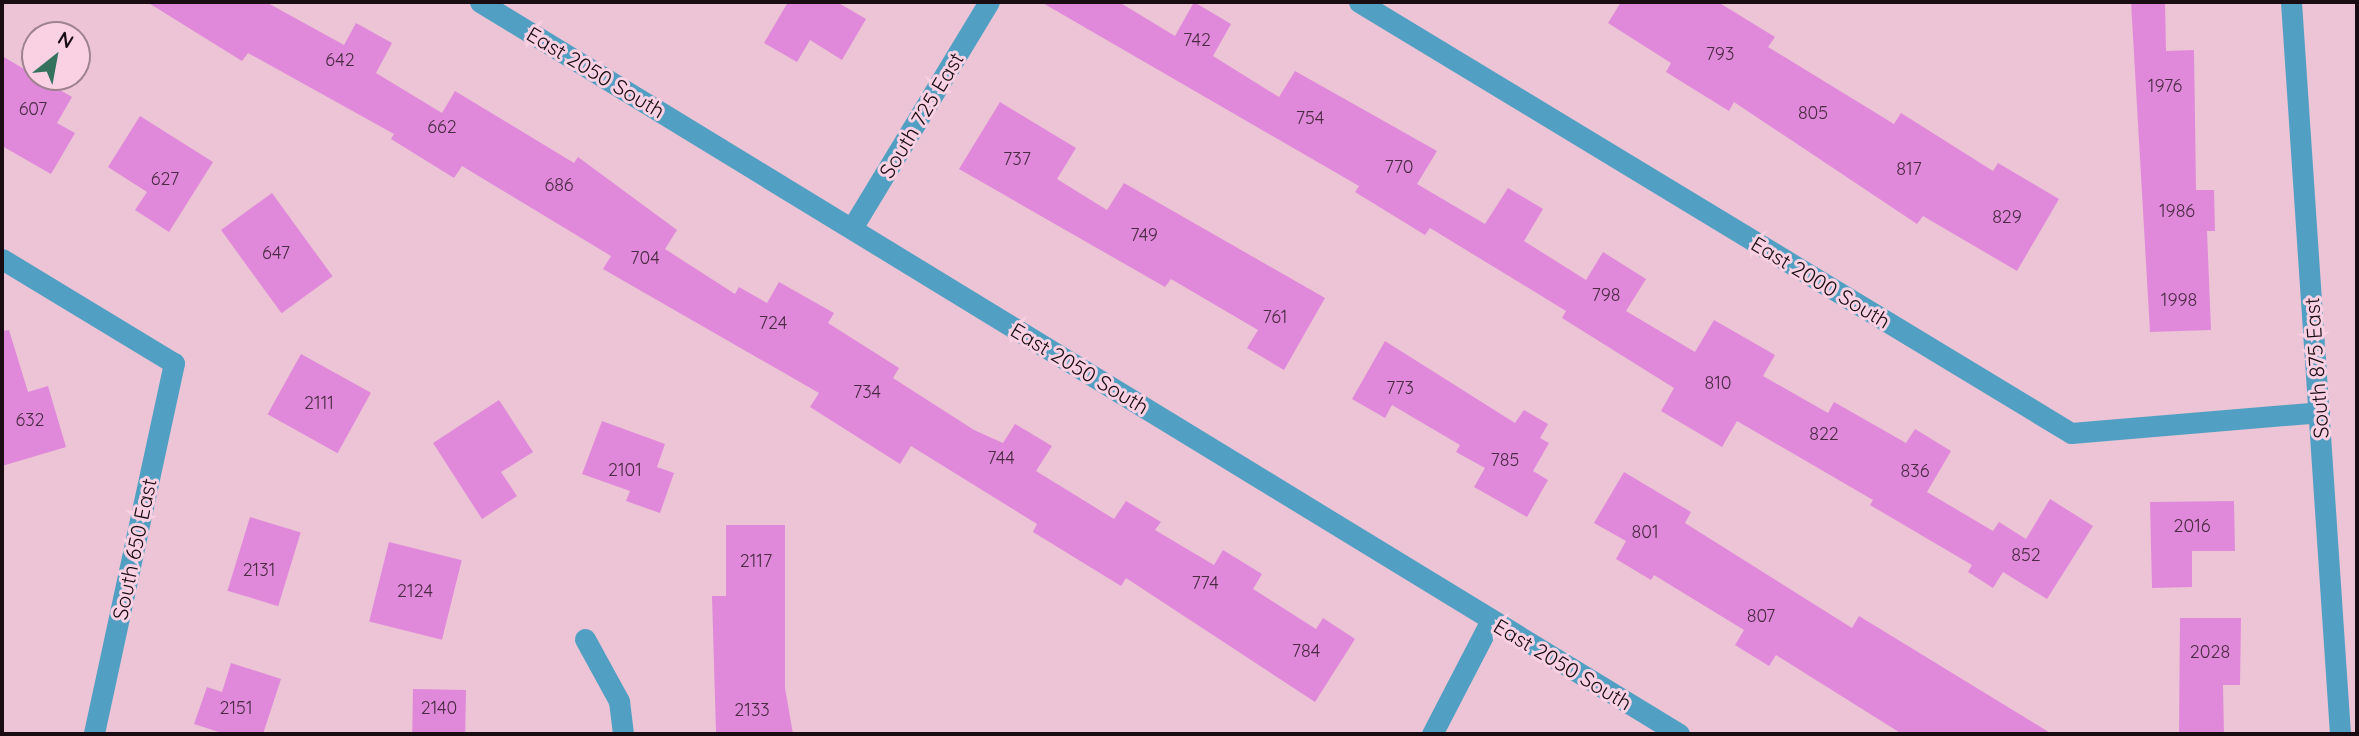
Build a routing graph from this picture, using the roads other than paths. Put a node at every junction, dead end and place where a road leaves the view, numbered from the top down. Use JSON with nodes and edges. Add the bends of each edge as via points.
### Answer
{"nodes":[{"id":1,"x":480,"y":2,"type":"edge"},
{"id":2,"x":989,"y":2,"type":"edge"},
{"id":3,"x":1359,"y":2,"type":"edge"},
{"id":4,"x":2291,"y":2,"type":"edge"},
{"id":5,"x":852,"y":229,"type":"junction"},
{"id":6,"x":2,"y":259,"type":"edge"},
{"id":7,"x":2319,"y":412,"type":"junction"},
{"id":8,"x":1492,"y":620,"type":"junction"},
{"id":9,"x":585,"y":639,"type":"dead end"},
{"id":10,"x":94,"y":734,"type":"edge"},
{"id":11,"x":623,"y":734,"type":"edge"},
{"id":12,"x":1432,"y":734,"type":"edge"},
{"id":13,"x":1679,"y":734,"type":"edge"},
{"id":14,"x":2340,"y":734,"type":"edge"}],
"edges":[{"from":1,"to":5,"type":"street","name":"East 2050 South"},
{"from":2,"to":5,"type":"street","name":"South 725 East"},
{"from":3,"to":7,"type":"street","name":"East 2000 South","via":[[2071,433]]},
{"from":4,"to":7,"type":"street","name":"South 875 East"},
{"from":5,"to":8,"type":"street","name":"East 2050 South"},
{"from":6,"to":10,"type":"street","name":"South 650 East","via":[[174,363]]},
{"from":7,"to":14,"type":"street","name":"South 875 East"},
{"from":8,"to":12,"type":"street"},
{"from":8,"to":13,"type":"street","name":"East 2050 South"},
{"from":9,"to":11,"type":"street","via":[[620,701]]}]}
